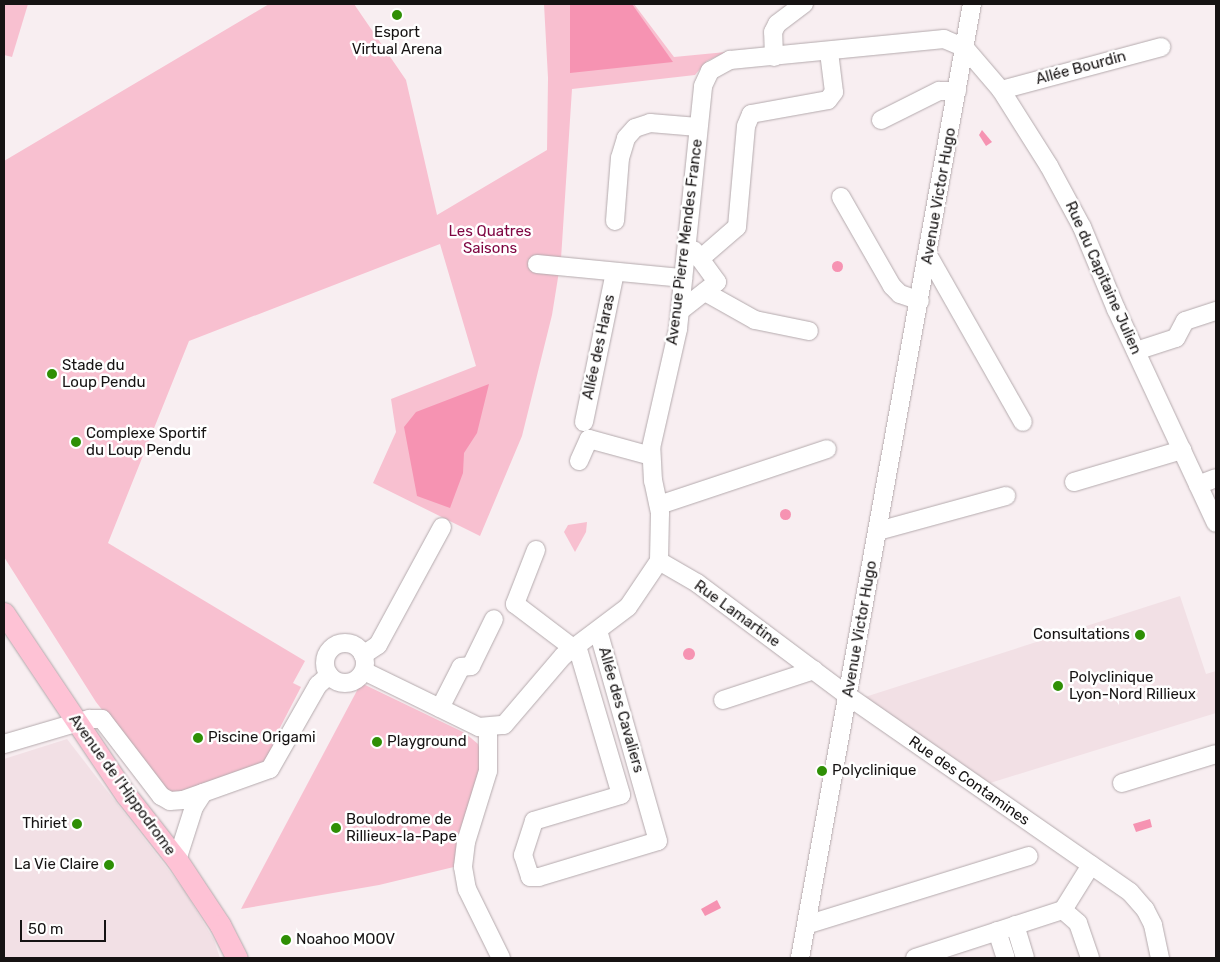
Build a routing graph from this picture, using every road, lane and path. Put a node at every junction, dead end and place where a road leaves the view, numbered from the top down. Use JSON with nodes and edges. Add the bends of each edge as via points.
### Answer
{"nodes":[{"id":1,"x":804,"y":4,"type":"edge"},
{"id":2,"x":972,"y":4,"type":"edge"},
{"id":3,"x":1161,"y":47,"type":"dead end"},
{"id":4,"x":965,"y":48,"type":"junction"},
{"id":5,"x":829,"y":52,"type":"junction"},
{"id":6,"x":774,"y":57,"type":"junction"},
{"id":7,"x":1001,"y":90,"type":"junction"},
{"id":8,"x":957,"y":91,"type":"junction"},
{"id":9,"x":881,"y":120,"type":"dead end"},
{"id":10,"x":698,"y":127,"type":"junction"},
{"id":11,"x":841,"y":197,"type":"dead end"},
{"id":12,"x":615,"y":221,"type":"dead end"},
{"id":13,"x":687,"y":244,"type":"junction"},
{"id":14,"x":928,"y":255,"type":"junction"},
{"id":15,"x":700,"y":259,"type":"junction"},
{"id":16,"x":537,"y":264,"type":"dead end"},
{"id":17,"x":615,"y":272,"type":"junction"},
{"id":18,"x":683,"y":278,"type":"junction"},
{"id":19,"x":705,"y":292,"type":"junction"},
{"id":20,"x":920,"y":301,"type":"junction"},
{"id":21,"x":680,"y":311,"type":"junction"},
{"id":22,"x":1216,"y":311,"type":"edge"},
{"id":23,"x":809,"y":331,"type":"dead end"},
{"id":24,"x":1136,"y":351,"type":"junction"},
{"id":25,"x":584,"y":422,"type":"dead end"},
{"id":26,"x":1023,"y":422,"type":"dead end"},
{"id":27,"x":827,"y":449,"type":"dead end"},
{"id":28,"x":1182,"y":450,"type":"junction"},
{"id":29,"x":651,"y":456,"type":"junction"},
{"id":30,"x":579,"y":461,"type":"dead end"},
{"id":31,"x":1216,"y":478,"type":"edge"},
{"id":32,"x":1074,"y":482,"type":"dead end"},
{"id":33,"x":1198,"y":485,"type":"junction"},
{"id":34,"x":1006,"y":496,"type":"dead end"},
{"id":35,"x":659,"y":505,"type":"junction"},
{"id":36,"x":1216,"y":523,"type":"edge"},
{"id":37,"x":442,"y":527,"type":"dead end"},
{"id":38,"x":878,"y":532,"type":"junction"},
{"id":39,"x":536,"y":550,"type":"dead end"},
{"id":40,"x":659,"y":561,"type":"junction"},
{"id":41,"x":4,"y":613,"type":"edge"},
{"id":42,"x":494,"y":619,"type":"dead end"},
{"id":43,"x":598,"y":630,"type":"junction"},
{"id":44,"x":575,"y":647,"type":"junction"},
{"id":45,"x":363,"y":663,"type":"junction"},
{"id":46,"x":814,"y":670,"type":"junction"},
{"id":47,"x":329,"y":675,"type":"junction"},
{"id":48,"x":848,"y":696,"type":"junction"},
{"id":49,"x":723,"y":700,"type":"dead end"},
{"id":50,"x":440,"y":708,"type":"junction"},
{"id":51,"x":82,"y":722,"type":"junction"},
{"id":52,"x":488,"y":728,"type":"junction"},
{"id":53,"x":4,"y":744,"type":"edge"},
{"id":54,"x":1216,"y":754,"type":"edge"},
{"id":55,"x":1122,"y":783,"type":"dead end"},
{"id":56,"x":644,"y":789,"type":"junction"},
{"id":57,"x":203,"y":793,"type":"junction"},
{"id":58,"x":621,"y":795,"type":"junction"},
{"id":59,"x":1029,"y":856,"type":"dead end"},
{"id":60,"x":177,"y":860,"type":"junction"},
{"id":61,"x":1091,"y":865,"type":"junction"},
{"id":62,"x":1063,"y":910,"type":"junction"},
{"id":63,"x":806,"y":925,"type":"junction"},
{"id":64,"x":1015,"y":926,"type":"junction"},
{"id":65,"x":997,"y":932,"type":"junction"},
{"id":66,"x":237,"y":958,"type":"edge"},
{"id":67,"x":501,"y":958,"type":"edge"},
{"id":68,"x":800,"y":958,"type":"edge"},
{"id":69,"x":916,"y":958,"type":"edge"},
{"id":70,"x":1006,"y":958,"type":"edge"},
{"id":71,"x":1025,"y":958,"type":"edge"},
{"id":72,"x":1090,"y":958,"type":"edge"},
{"id":73,"x":1160,"y":958,"type":"edge"}],
"edges":[{"from":1,"to":6,"type":"street","via":[[777,24]]},
{"from":2,"to":4,"type":"street","name":"Avenue Victor Hugo"},
{"from":3,"to":7,"type":"street","name":"Allée Bourdin"},
{"from":4,"to":5,"type":"street","name":"Avenue Pierre Mendes France","via":[[944,39]]},
{"from":4,"to":7,"type":"street","name":"Rue du Capitaine Julien"},
{"from":4,"to":8,"type":"street","name":"Avenue Victor Hugo"},
{"from":5,"to":6,"type":"street","name":"Avenue Pierre Mendes France"},
{"from":5,"to":15,"type":"street","via":[[834,92],[828,100],[752,114],[746,126],[737,227]]},
{"from":6,"to":10,"type":"street","name":"Avenue Pierre Mendes France","via":[[730,60],[710,71],[702,86]]},
{"from":7,"to":24,"type":"street","name":"Rue du Capitaine Julien","via":[[1049,166],[1082,227]]},
{"from":8,"to":9,"type":"street","via":[[939,91]]},
{"from":8,"to":14,"type":"street","name":"Avenue Victor Hugo"},
{"from":10,"to":12,"type":"street","via":[[650,123],[635,128],[626,138],[620,158]]},
{"from":10,"to":13,"type":"street","name":"Avenue Pierre Mendes France"},
{"from":11,"to":20,"type":"street","via":[[892,286],[900,294]]},
{"from":13,"to":15,"type":"street"},
{"from":13,"to":18,"type":"street","name":"Avenue Pierre Mendes France"},
{"from":14,"to":20,"type":"street","name":"Avenue Victor Hugo"},
{"from":14,"to":26,"type":"street"},
{"from":15,"to":19,"type":"street","via":[[717,282]]},
{"from":16,"to":17,"type":"street"},
{"from":17,"to":18,"type":"street"},
{"from":17,"to":25,"type":"street","name":"Allée des Haras"},
{"from":18,"to":21,"type":"street","name":"Avenue Pierre Mendes France"},
{"from":19,"to":21,"type":"street"},
{"from":19,"to":23,"type":"street","via":[[755,320]]},
{"from":20,"to":38,"type":"street","name":"Avenue Victor Hugo"},
{"from":21,"to":29,"type":"street","name":"Avenue Pierre Mendes France"},
{"from":22,"to":24,"type":"street","via":[[1185,321],[1176,338]]},
{"from":24,"to":28,"type":"street","name":"Rue du Capitaine Julien"},
{"from":27,"to":35,"type":"street"},
{"from":28,"to":32,"type":"street"},
{"from":28,"to":33,"type":"street","name":"Rue du Capitaine Julien"},
{"from":29,"to":30,"type":"street","via":[[589,439]]},
{"from":29,"to":35,"type":"street","name":"Avenue Pierre Mendes France"},
{"from":31,"to":33,"type":"street"},
{"from":33,"to":36,"type":"street","name":"Rue du Capitaine Julien"},
{"from":34,"to":38,"type":"street"},
{"from":35,"to":40,"type":"street","name":"Avenue Pierre Mendes France"},
{"from":37,"to":45,"type":"street","via":[[378,645]]},
{"from":38,"to":48,"type":"street","name":"Avenue Victor Hugo"},
{"from":39,"to":44,"type":"street","via":[[515,604]]},
{"from":40,"to":43,"type":"street","via":[[628,607]]},
{"from":40,"to":46,"type":"street","name":"Rue Lamartine","via":[[697,583]]},
{"from":41,"to":51,"type":"main road","name":"Avenue de l'Hippodrome"},
{"from":42,"to":50,"type":"street","via":[[471,666],[461,668]]},
{"from":43,"to":44,"type":"street"},
{"from":43,"to":56,"type":"street","name":"Allée des Cavaliers"},
{"from":44,"to":52,"type":"street","via":[[504,725]]},
{"from":44,"to":58,"type":"street","name":"Allée des Cavaliers"},
{"from":45,"to":47,"type":"street","via":[[354,681],[346,683]]},
{"from":45,"to":47,"type":"street","via":[[352,645],[333,647],[325,659]]},
{"from":45,"to":50,"type":"street"},
{"from":46,"to":48,"type":"street","name":"Rue Lamartine"},
{"from":46,"to":49,"type":"street"},
{"from":47,"to":57,"type":"street","via":[[318,685],[270,769]]},
{"from":48,"to":61,"type":"street","name":"Rue des Contamines"},
{"from":48,"to":63,"type":"street","name":"Avenue Victor Hugo"},
{"from":50,"to":52,"type":"street","via":[[479,727]]},
{"from":51,"to":53,"type":"street"},
{"from":51,"to":57,"type":"street","via":[[102,720],[161,796],[170,801]]},
{"from":51,"to":60,"type":"main road","name":"Avenue de l'Hippodrome","via":[[126,795]]},
{"from":52,"to":67,"type":"street","via":[[488,771],[466,842],[463,867],[467,889]]},
{"from":54,"to":55,"type":"street"},
{"from":56,"to":58,"type":"street","name":"Allée des Cavaliers"},
{"from":56,"to":58,"type":"street","name":"Allée des Cavaliers","via":[[658,841],[540,877],[530,877],[523,855],[534,822]]},
{"from":57,"to":60,"type":"street","via":[[194,807]]},
{"from":59,"to":63,"type":"street"},
{"from":60,"to":66,"type":"main road","name":"Avenue de l'Hippodrome"},
{"from":61,"to":62,"type":"street"},
{"from":61,"to":73,"type":"street","name":"Rue des Contamines","via":[[1130,892],[1145,909],[1153,925]]},
{"from":62,"to":64,"type":"street"},
{"from":62,"to":72,"type":"street","via":[[1078,923]]},
{"from":63,"to":68,"type":"street","name":"Avenue Victor Hugo"},
{"from":64,"to":65,"type":"street"},
{"from":64,"to":71,"type":"street"},
{"from":65,"to":69,"type":"street"},
{"from":65,"to":70,"type":"street"}]}
